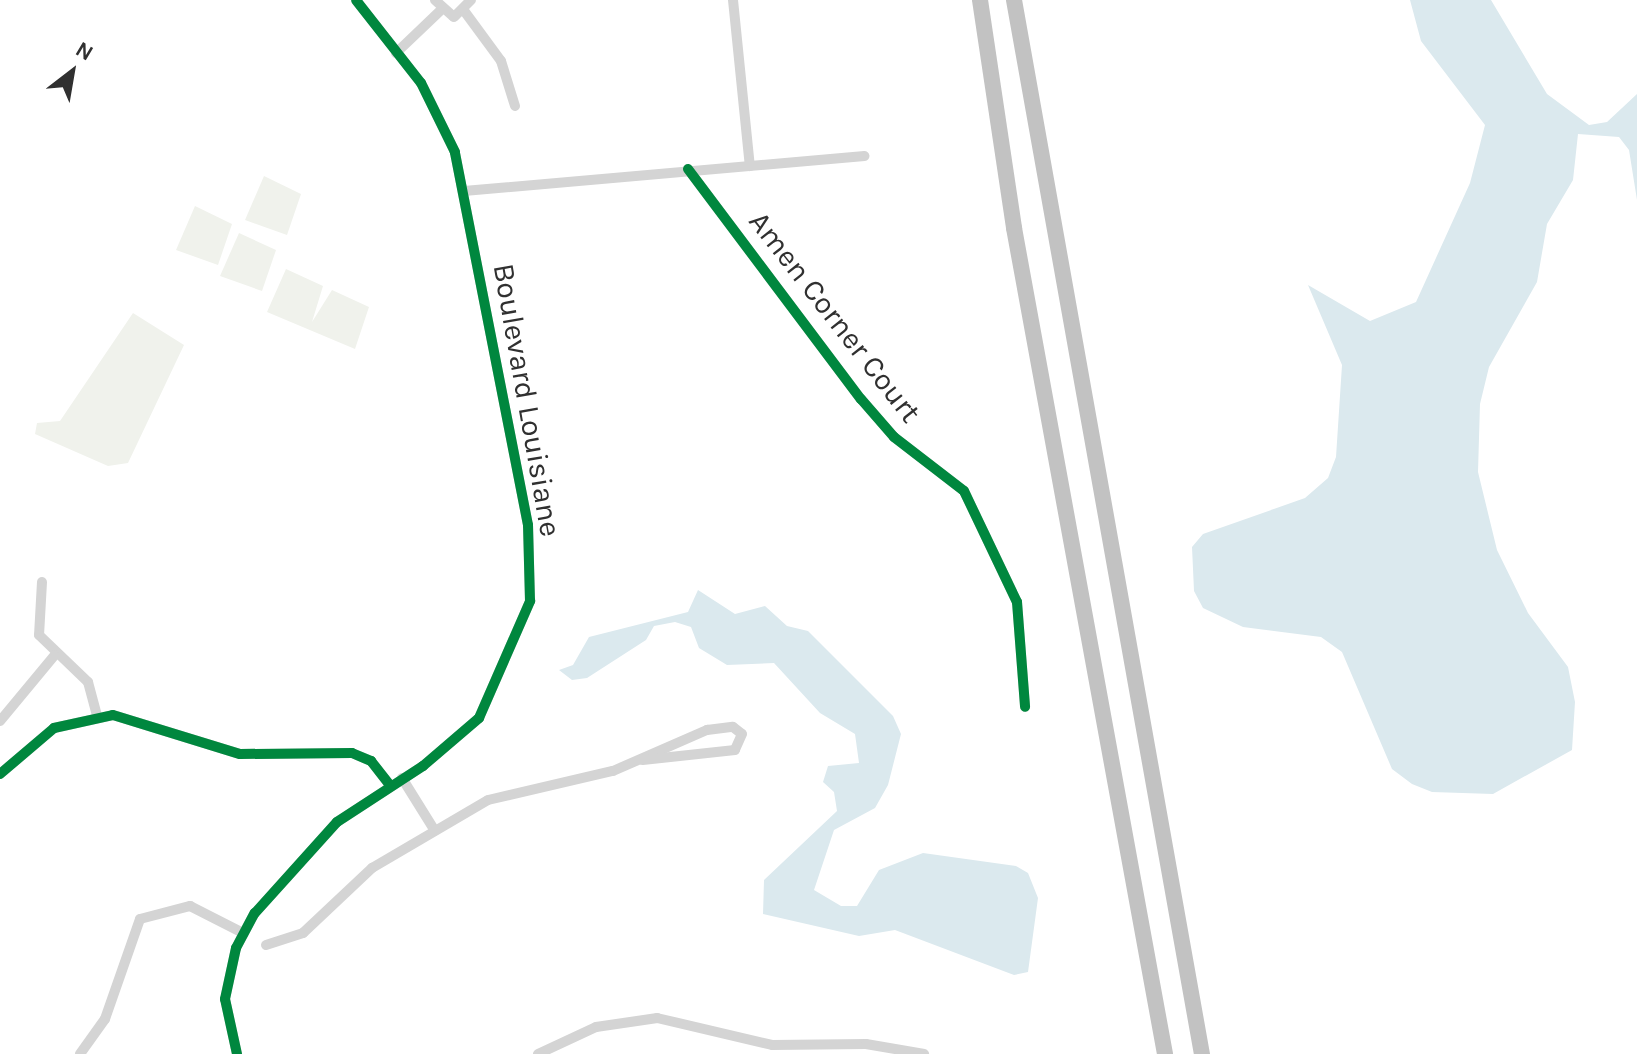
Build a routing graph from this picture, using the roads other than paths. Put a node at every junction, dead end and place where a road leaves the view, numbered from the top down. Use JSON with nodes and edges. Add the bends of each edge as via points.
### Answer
{"nodes":[{"id":1,"x":356,"y":0,"type":"edge"},
{"id":2,"x":435,"y":0,"type":"edge"},
{"id":3,"x":471,"y":0,"type":"edge"},
{"id":4,"x":733,"y":0,"type":"edge"},
{"id":5,"x":980,"y":0,"type":"edge"},
{"id":6,"x":1014,"y":0,"type":"edge"},
{"id":7,"x":440,"y":11,"type":"junction"},
{"id":8,"x":465,"y":12,"type":"junction"},
{"id":9,"x":396,"y":53,"type":"junction"},
{"id":10,"x":515,"y":106,"type":"dead end"},
{"id":11,"x":864,"y":156,"type":"dead end"},
{"id":12,"x":750,"y":166,"type":"junction"},
{"id":13,"x":688,"y":169,"type":"junction"},
{"id":14,"x":464,"y":191,"type":"junction"},
{"id":15,"x":42,"y":582,"type":"dead end"},
{"id":16,"x":54,"y":656,"type":"junction"},
{"id":17,"x":1025,"y":707,"type":"dead end"},
{"id":18,"x":97,"y":716,"type":"junction"},
{"id":19,"x":0,"y":721,"type":"edge"},
{"id":20,"x":643,"y":760,"type":"junction"},
{"id":21,"x":0,"y":774,"type":"edge"},
{"id":22,"x":402,"y":778,"type":"junction"},
{"id":23,"x":390,"y":785,"type":"junction"},
{"id":24,"x":435,"y":831,"type":"junction"},
{"id":25,"x":243,"y":933,"type":"junction"},
{"id":26,"x":266,"y":945,"type":"dead end"},
{"id":27,"x":80,"y":1054,"type":"edge"},
{"id":28,"x":237,"y":1054,"type":"edge"},
{"id":29,"x":538,"y":1054,"type":"edge"},
{"id":30,"x":924,"y":1054,"type":"edge"},
{"id":31,"x":1165,"y":1054,"type":"edge"},
{"id":32,"x":1202,"y":1054,"type":"edge"}],
"edges":[{"from":1,"to":9,"type":"street","name":"Boulevard Louisiane"},
{"from":2,"to":7,"type":"street"},
{"from":3,"to":8,"type":"street"},
{"from":4,"to":12,"type":"street"},
{"from":5,"to":31,"type":"highway","via":[[1014,228]]},
{"from":6,"to":32,"type":"highway"},
{"from":7,"to":8,"type":"street"},
{"from":7,"to":9,"type":"street"},
{"from":8,"to":10,"type":"street","via":[[501,61]]},
{"from":9,"to":14,"type":"street","name":"Boulevard Louisiane","via":[[441,118]]},
{"from":11,"to":12,"type":"street"},
{"from":12,"to":13,"type":"street"},
{"from":13,"to":14,"type":"street"},
{"from":13,"to":17,"type":"street","name":"Amen Corner Court","via":[[861,399],[894,437],[964,491],[1017,602]]},
{"from":14,"to":22,"type":"street","name":"Boulevard Louisiane","via":[[528,525],[530,601],[479,718]]},
{"from":15,"to":16,"type":"street","via":[[35,622]]},
{"from":16,"to":18,"type":"street","via":[[88,682]]},
{"from":16,"to":19,"type":"street"},
{"from":18,"to":21,"type":"street","via":[[35,738]]},
{"from":18,"to":23,"type":"street","via":[[137,718],[240,754],[352,753],[371,761]]},
{"from":20,"to":20,"type":"street","via":[[735,750],[742,734],[733,727],[707,730]]},
{"from":20,"to":24,"type":"street","via":[[511,792]]},
{"from":22,"to":23,"type":"street","name":"Boulevard Louisiane"},
{"from":22,"to":24,"type":"street"},
{"from":23,"to":25,"type":"street","name":"Boulevard Louisiane","via":[[306,852]]},
{"from":24,"to":26,"type":"street","via":[[372,868],[303,933]]},
{"from":25,"to":27,"type":"street","via":[[190,906],[140,919],[105,1019]]},
{"from":25,"to":28,"type":"street","name":"Boulevard Louisiane","via":[[225,999]]},
{"from":29,"to":30,"type":"street","via":[[596,1027],[657,1018],[772,1045],[866,1044]]}]}
